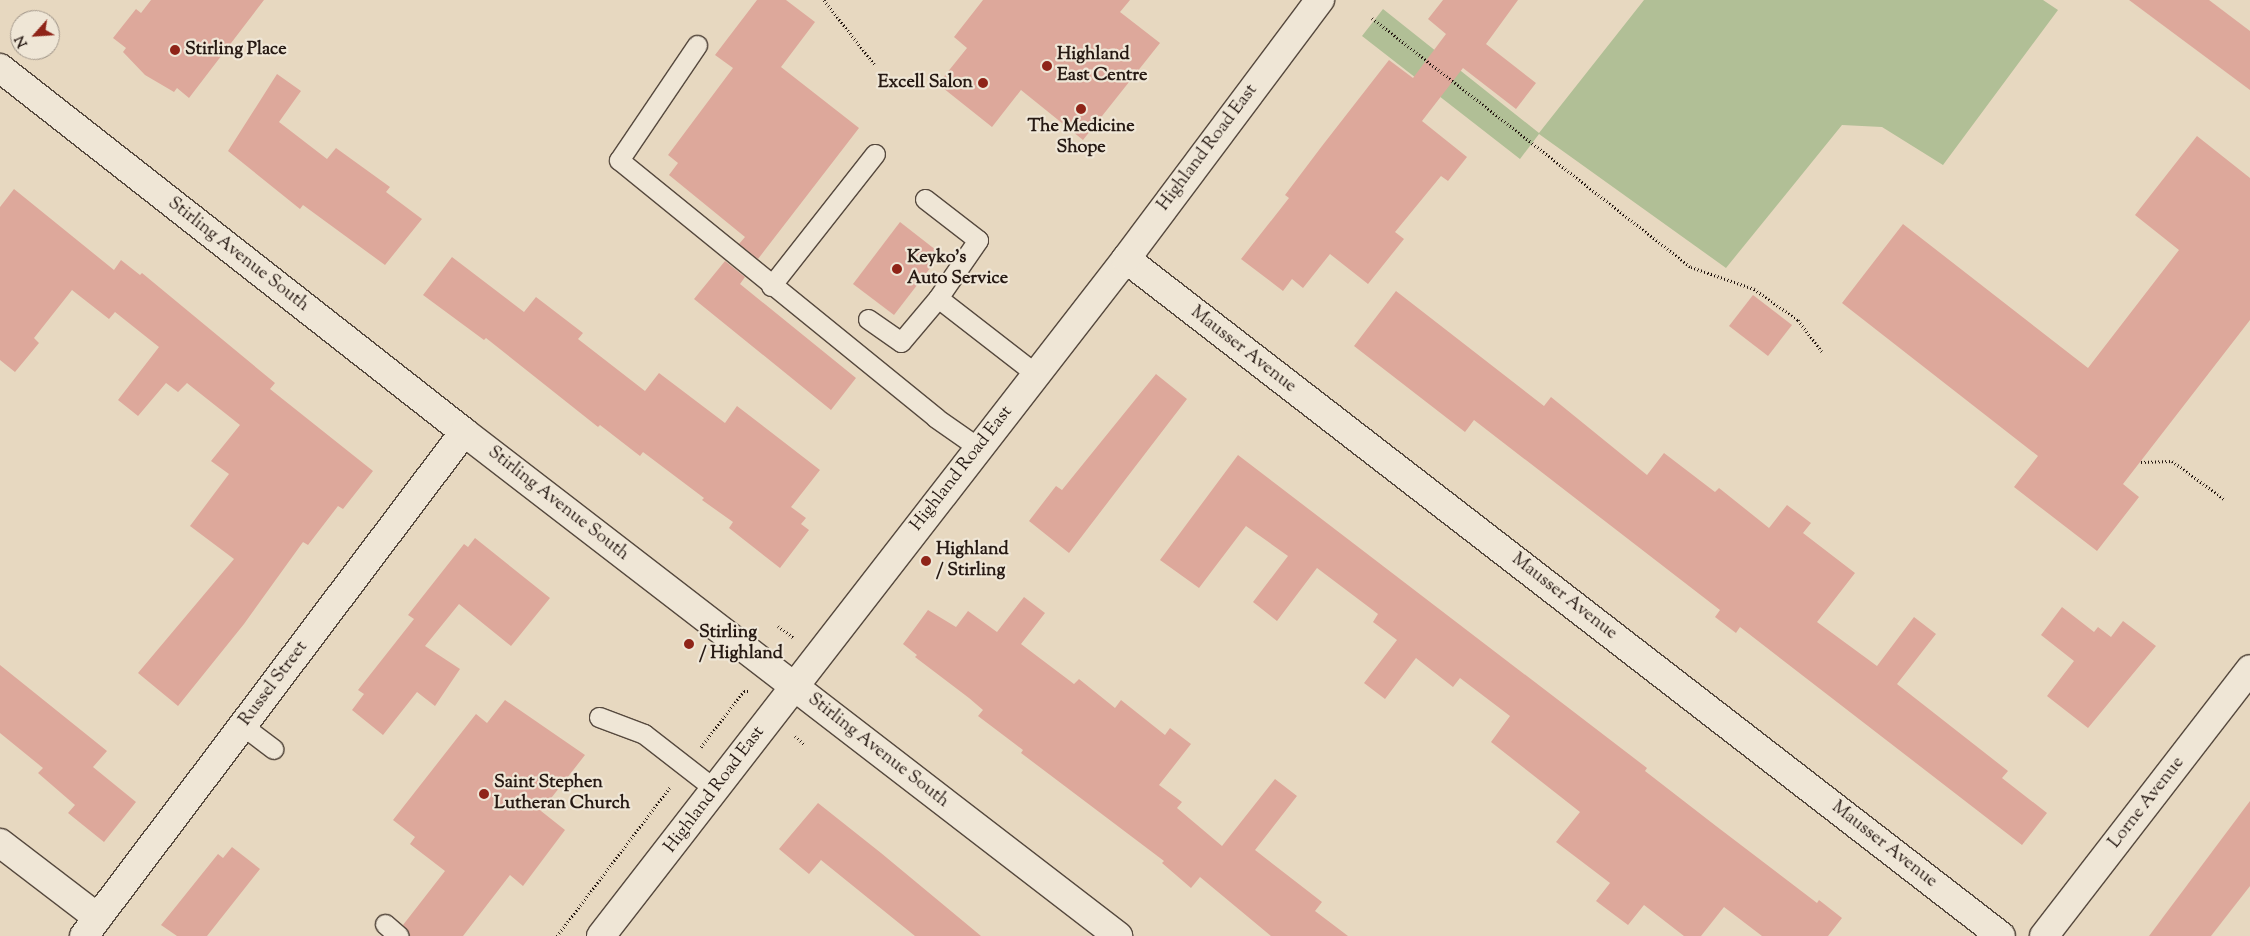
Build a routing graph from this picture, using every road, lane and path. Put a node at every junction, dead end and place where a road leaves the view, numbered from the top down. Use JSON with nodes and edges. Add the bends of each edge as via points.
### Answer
{"nodes":[{"id":1,"x":824,"y":0,"type":"edge"},
{"id":2,"x":1320,"y":0,"type":"edge"},
{"id":3,"x":1372,"y":18,"type":"dead end"},
{"id":4,"x":697,"y":45,"type":"dead end"},
{"id":5,"x":875,"y":65,"type":"dead end"},
{"id":6,"x":0,"y":68,"type":"edge"},
{"id":7,"x":875,"y":154,"type":"dead end"},
{"id":8,"x":924,"y":199,"type":"dead end"},
{"id":9,"x":1126,"y":259,"type":"junction"},
{"id":10,"x":771,"y":286,"type":"junction"},
{"id":11,"x":938,"y":298,"type":"junction"},
{"id":12,"x":868,"y":318,"type":"dead end"},
{"id":13,"x":1823,"y":353,"type":"dead end"},
{"id":14,"x":1036,"y":374,"type":"junction"},
{"id":15,"x":464,"y":432,"type":"junction"},
{"id":16,"x":979,"y":448,"type":"junction"},
{"id":17,"x":2141,"y":462,"type":"dead end"},
{"id":18,"x":2224,"y":499,"type":"dead end"},
{"id":19,"x":2250,"y":669,"type":"edge"},
{"id":20,"x":794,"y":686,"type":"junction"},
{"id":21,"x":599,"y":717,"type":"dead end"},
{"id":22,"x":243,"y":726,"type":"junction"},
{"id":23,"x":273,"y":749,"type":"dead end"},
{"id":24,"x":715,"y":789,"type":"junction"},
{"id":25,"x":0,"y":843,"type":"edge"},
{"id":26,"x":91,"y":927,"type":"edge"},
{"id":27,"x":601,"y":936,"type":"edge"},
{"id":28,"x":1118,"y":936,"type":"edge"},
{"id":29,"x":2002,"y":936,"type":"edge"},
{"id":30,"x":2044,"y":936,"type":"edge"}],
"edges":[{"from":1,"to":5,"type":"path"},
{"from":2,"to":9,"type":"street","name":"Highland Road East"},
{"from":3,"to":13,"type":"path","via":[[1691,268],[1754,289],[1798,320]]},
{"from":4,"to":10,"type":"lane","via":[[619,160]]},
{"from":6,"to":15,"type":"street","name":"Stirling Avenue South"},
{"from":7,"to":10,"type":"lane"},
{"from":8,"to":11,"type":"lane","via":[[978,240]]},
{"from":9,"to":14,"type":"street","name":"Highland Road East"},
{"from":9,"to":29,"type":"street","name":"Mausser Avenue"},
{"from":10,"to":16,"type":"lane","via":[[936,418]]},
{"from":11,"to":12,"type":"lane","via":[[901,342]]},
{"from":11,"to":14,"type":"lane"},
{"from":14,"to":16,"type":"street","name":"Highland Road East"},
{"from":15,"to":20,"type":"street","name":"Stirling Avenue South"},
{"from":15,"to":22,"type":"street","name":"Russel Street"},
{"from":16,"to":20,"type":"street","name":"Highland Road East"},
{"from":17,"to":18,"type":"path","via":[[2172,461]]},
{"from":19,"to":30,"type":"street","name":"Lorne Avenue"},
{"from":20,"to":24,"type":"street","name":"Highland Road East"},
{"from":20,"to":28,"type":"street","name":"Stirling Avenue South"},
{"from":21,"to":24,"type":"lane","via":[[644,734]]},
{"from":22,"to":23,"type":"lane"},
{"from":22,"to":26,"type":"street","name":"Russel Street"},
{"from":24,"to":27,"type":"street","name":"Highland Road East"},
{"from":25,"to":26,"type":"street"}]}
